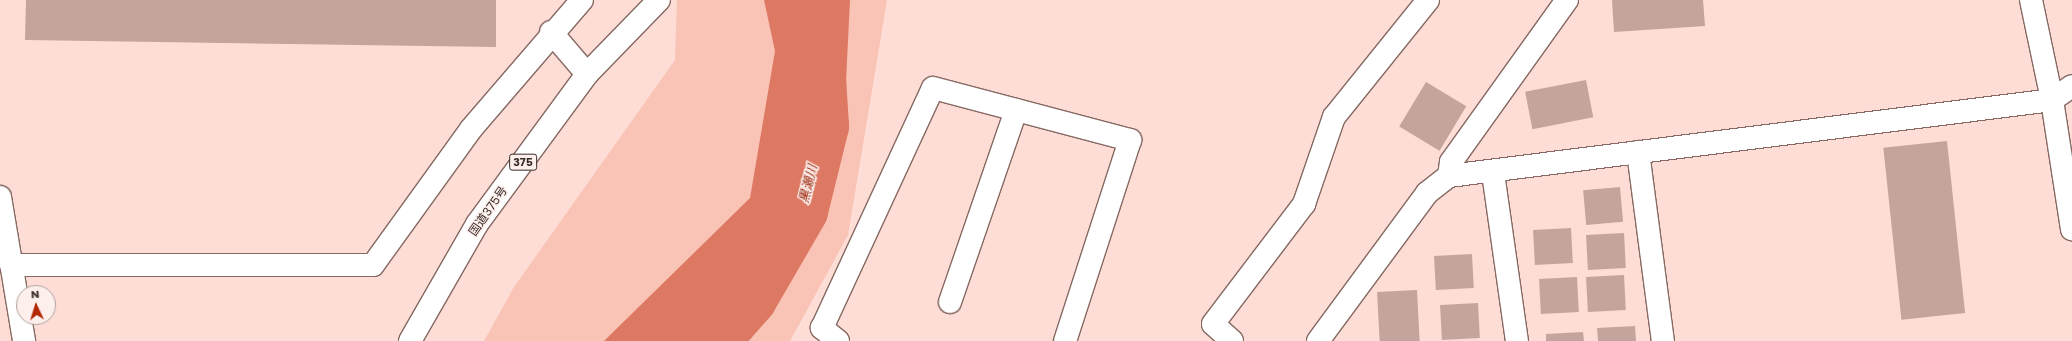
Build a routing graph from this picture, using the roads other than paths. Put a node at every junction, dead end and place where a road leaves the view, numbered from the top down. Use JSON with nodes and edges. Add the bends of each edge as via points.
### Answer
{"nodes":[{"id":1,"x":582,"y":0,"type":"edge"},
{"id":2,"x":659,"y":0,"type":"edge"},
{"id":3,"x":1428,"y":0,"type":"edge"},
{"id":4,"x":1567,"y":0,"type":"edge"},
{"id":5,"x":2031,"y":0,"type":"edge"},
{"id":6,"x":551,"y":32,"type":"junction"},
{"id":7,"x":587,"y":74,"type":"junction"},
{"id":8,"x":2072,"y":86,"type":"edge"},
{"id":9,"x":2052,"y":100,"type":"junction"},
{"id":10,"x":1016,"y":110,"type":"junction"},
{"id":11,"x":1638,"y":152,"type":"junction"},
{"id":12,"x":1494,"y":173,"type":"junction"},
{"id":13,"x":1449,"y":176,"type":"junction"},
{"id":14,"x":0,"y":197,"type":"edge"},
{"id":15,"x":2072,"y":229,"type":"edge"},
{"id":16,"x":11,"y":265,"type":"junction"},
{"id":17,"x":950,"y":302,"type":"dead end"},
{"id":18,"x":24,"y":341,"type":"edge"},
{"id":19,"x":410,"y":341,"type":"edge"},
{"id":20,"x":838,"y":341,"type":"edge"},
{"id":21,"x":1065,"y":341,"type":"edge"},
{"id":22,"x":1232,"y":341,"type":"edge"},
{"id":23,"x":1318,"y":341,"type":"edge"},
{"id":24,"x":1517,"y":341,"type":"edge"},
{"id":25,"x":1663,"y":341,"type":"edge"}],
"edges":[{"from":1,"to":6,"type":"main road"},
{"from":2,"to":7,"type":"main road","name":"国道375号","number":"375"},
{"from":3,"to":22,"type":"main road","via":[[1334,117],[1304,204],[1213,324]]},
{"from":4,"to":13,"type":"main road","via":[[1452,162]]},
{"from":5,"to":9,"type":"main road"},
{"from":6,"to":7,"type":"main road"},
{"from":6,"to":16,"type":"main road","via":[[471,129],[373,264]]},
{"from":7,"to":19,"type":"main road","name":"国道375号","number":"375","via":[[477,224]]},
{"from":8,"to":9,"type":"main road"},
{"from":9,"to":11,"type":"main road"},
{"from":9,"to":15,"type":"main road"},
{"from":10,"to":17,"type":"main road"},
{"from":10,"to":20,"type":"main road","via":[[934,88],[822,328]]},
{"from":10,"to":21,"type":"main road","via":[[1130,140]]},
{"from":11,"to":12,"type":"main road"},
{"from":11,"to":25,"type":"main road"},
{"from":12,"to":13,"type":"main road"},
{"from":12,"to":24,"type":"main road"},
{"from":13,"to":23,"type":"main road","via":[[1427,193]]},
{"from":14,"to":16,"type":"main road"},
{"from":16,"to":18,"type":"main road"}]}
